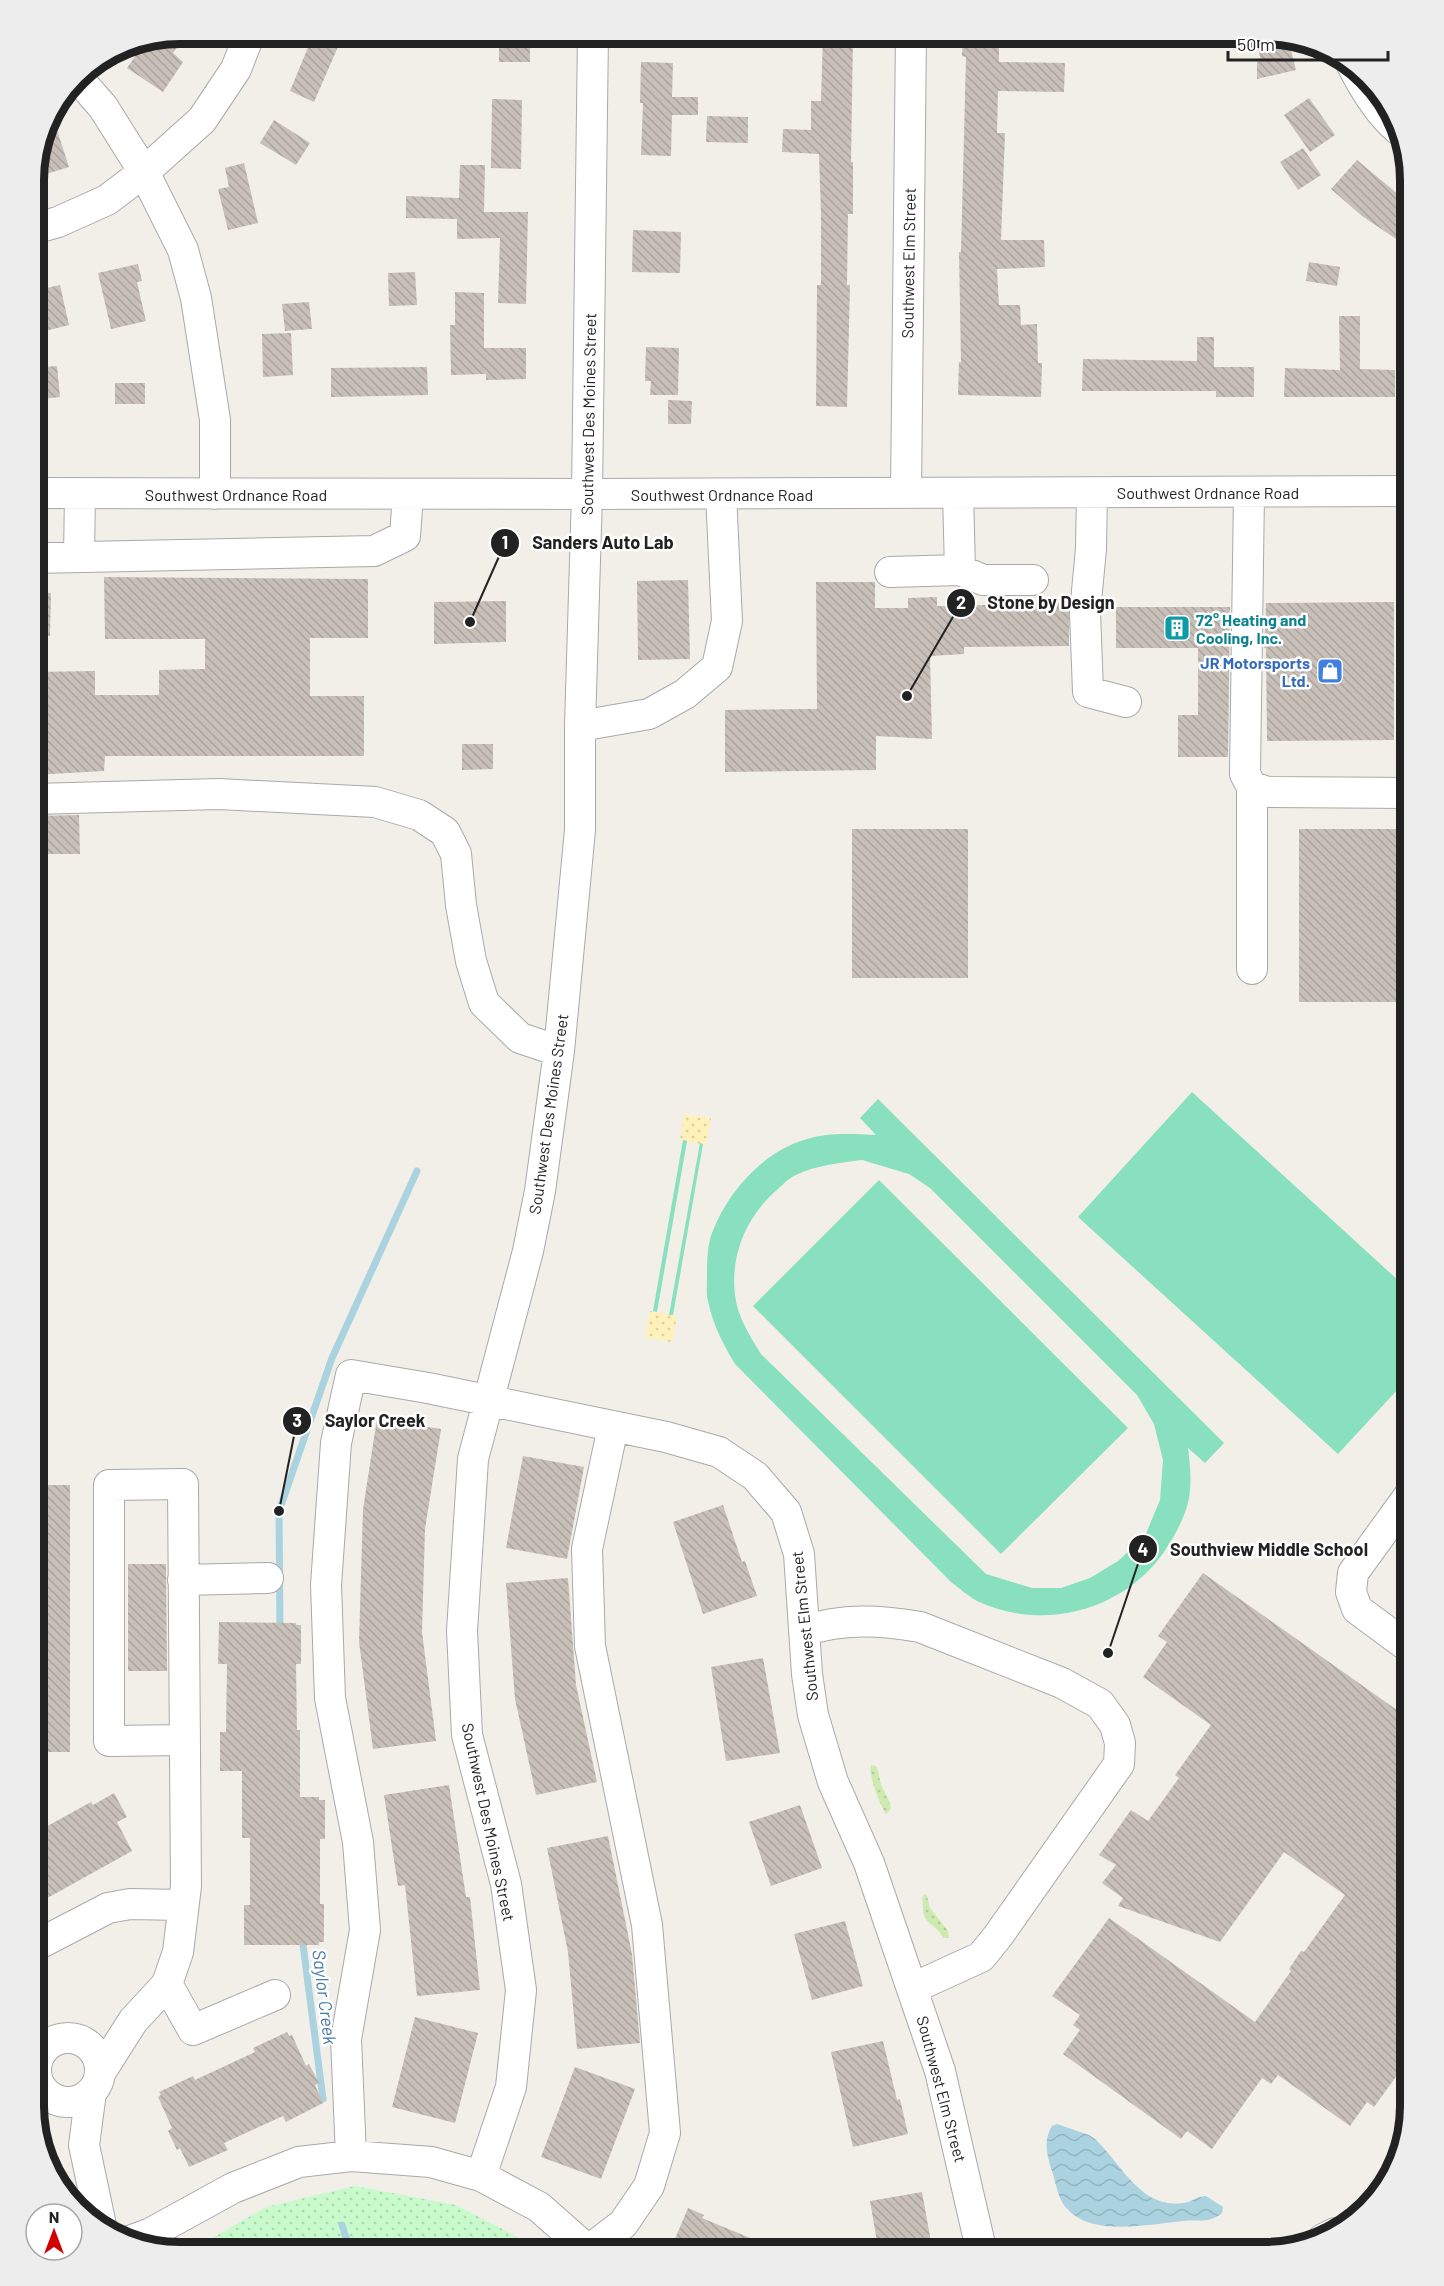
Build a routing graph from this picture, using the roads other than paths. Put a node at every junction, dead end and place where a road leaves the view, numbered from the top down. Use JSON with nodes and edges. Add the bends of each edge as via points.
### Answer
{"nodes":[{"id":1,"x":246,"y":44,"type":"edge"},
{"id":2,"x":593,"y":44,"type":"edge"},
{"id":3,"x":911,"y":44,"type":"edge"},
{"id":4,"x":83,"y":83,"type":"edge"},
{"id":5,"x":1367,"y":90,"type":"edge"},
{"id":6,"x":1385,"y":115,"type":"edge"},
{"id":7,"x":144,"y":172,"type":"junction"},
{"id":8,"x":44,"y":226,"type":"edge"},
{"id":9,"x":1400,"y":491,"type":"edge"},
{"id":10,"x":1249,"y":492,"type":"junction"},
{"id":11,"x":44,"y":493,"type":"edge"},
{"id":12,"x":906,"y":493,"type":"junction"},
{"id":13,"x":957,"y":493,"type":"junction"},
{"id":14,"x":1092,"y":493,"type":"junction"},
{"id":15,"x":80,"y":494,"type":"junction"},
{"id":16,"x":215,"y":494,"type":"junction"},
{"id":17,"x":408,"y":494,"type":"junction"},
{"id":18,"x":587,"y":494,"type":"junction"},
{"id":19,"x":721,"y":494,"type":"junction"},
{"id":20,"x":79,"y":557,"type":"junction"},
{"id":21,"x":44,"y":558,"type":"edge"},
{"id":22,"x":960,"y":570,"type":"junction"},
{"id":23,"x":890,"y":572,"type":"dead end"},
{"id":24,"x":1033,"y":580,"type":"dead end"},
{"id":25,"x":1126,"y":702,"type":"dead end"},
{"id":26,"x":580,"y":726,"type":"junction"},
{"id":27,"x":1252,"y":787,"type":"junction"},
{"id":28,"x":1400,"y":793,"type":"edge"},
{"id":29,"x":44,"y":799,"type":"edge"},
{"id":30,"x":1252,"y":969,"type":"dead end"},
{"id":31,"x":559,"y":1051,"type":"junction"},
{"id":32,"x":487,"y":1401,"type":"junction"},
{"id":33,"x":613,"y":1427,"type":"junction"},
{"id":34,"x":1400,"y":1508,"type":"edge"},
{"id":35,"x":268,"y":1578,"type":"dead end"},
{"id":36,"x":183,"y":1580,"type":"junction"},
{"id":37,"x":804,"y":1631,"type":"junction"},
{"id":38,"x":1400,"y":1641,"type":"edge"},
{"id":39,"x":184,"y":1740,"type":"junction"},
{"id":40,"x":183,"y":1905,"type":"junction"},
{"id":41,"x":44,"y":1941,"type":"edge"},
{"id":42,"x":167,"y":1984,"type":"junction"},
{"id":43,"x":913,"y":1988,"type":"junction"},
{"id":44,"x":275,"y":1995,"type":"dead end"},
{"id":45,"x":133,"y":2021,"type":"junction"},
{"id":46,"x":77,"y":2040,"type":"junction"},
{"id":47,"x":44,"y":2049,"type":"edge"},
{"id":48,"x":95,"y":2082,"type":"junction"},
{"id":49,"x":44,"y":2092,"type":"edge"},
{"id":50,"x":44,"y":2094,"type":"edge"},
{"id":51,"x":84,"y":2145,"type":"junction"},
{"id":52,"x":351,"y":2156,"type":"junction"},
{"id":53,"x":481,"y":2176,"type":"junction"},
{"id":54,"x":99,"y":2216,"type":"edge"},
{"id":55,"x":141,"y":2237,"type":"edge"},
{"id":56,"x":578,"y":2242,"type":"edge"},
{"id":57,"x":601,"y":2242,"type":"edge"},
{"id":58,"x":979,"y":2242,"type":"edge"}],
"edges":[{"from":1,"to":7,"type":"street","via":[[236,69],[202,120]]},
{"from":2,"to":18,"type":"street","name":"Southwest Des Moines Street"},
{"from":3,"to":12,"type":"street","name":"Southwest Elm Street"},
{"from":4,"to":7,"type":"street","via":[[104,107]]},
{"from":5,"to":6,"type":"street"},
{"from":7,"to":8,"type":"street","via":[[107,200]]},
{"from":7,"to":16,"type":"street","via":[[183,250],[196,298],[215,420]]},
{"from":9,"to":10,"type":"street","name":"Southwest Ordnance Road"},
{"from":10,"to":14,"type":"street","name":"Southwest Ordnance Road"},
{"from":10,"to":27,"type":"street","via":[[1245,774]]},
{"from":11,"to":15,"type":"street","name":"Southwest Ordnance Road"},
{"from":12,"to":13,"type":"street","name":"Southwest Ordnance Road"},
{"from":12,"to":19,"type":"street","name":"Southwest Ordnance Road"},
{"from":13,"to":14,"type":"street","name":"Southwest Ordnance Road"},
{"from":13,"to":22,"type":"street"},
{"from":14,"to":25,"type":"street","via":[[1085,612],[1088,692]]},
{"from":15,"to":16,"type":"street","name":"Southwest Ordnance Road"},
{"from":15,"to":20,"type":"street"},
{"from":16,"to":17,"type":"street","name":"Southwest Ordnance Road"},
{"from":17,"to":18,"type":"street","name":"Southwest Ordnance Road"},
{"from":17,"to":20,"type":"street","via":[[405,536],[374,550]]},
{"from":18,"to":19,"type":"street","name":"Southwest Ordnance Road"},
{"from":18,"to":26,"type":"street","name":"Southwest Des Moines Street"},
{"from":19,"to":26,"type":"street","via":[[727,621],[717,667],[685,694],[649,714]]},
{"from":20,"to":21,"type":"street"},
{"from":22,"to":23,"type":"street"},
{"from":22,"to":24,"type":"street","via":[[983,580]]},
{"from":26,"to":31,"type":"street","name":"Southwest Des Moines Street","via":[[580,830]]},
{"from":27,"to":28,"type":"street","via":[[1268,792]]},
{"from":27,"to":30,"type":"street"},
{"from":29,"to":31,"type":"street","via":[[219,794],[375,802],[419,815],[445,832],[456,854],[471,961],[484,1003],[520,1038]]},
{"from":31,"to":32,"type":"street","name":"Southwest Des Moines Street","via":[[528,1251]]},
{"from":32,"to":33,"type":"street","name":"Southwest Elm Street"},
{"from":32,"to":52,"type":"street","name":"Southwest Elm Street","via":[[351,1376],[336,1443],[326,1585],[330,1698],[358,1842],[365,1930],[346,2039]]},
{"from":32,"to":53,"type":"street","name":"Southwest Des Moines Street","via":[[473,1459],[462,1631],[467,1735],[506,1884],[521,1990],[511,2087]]},
{"from":33,"to":37,"type":"street","name":"Southwest Elm Street","via":[[719,1452],[755,1476],[786,1512],[799,1554]]},
{"from":33,"to":57,"type":"street","via":[[587,1549],[590,1646],[647,1925],[665,2133],[649,2186],[622,2224]]},
{"from":34,"to":38,"type":"street","via":[[1353,1574],[1351,1592],[1357,1609]]},
{"from":35,"to":36,"type":"street"},
{"from":36,"to":39,"type":"street"},
{"from":36,"to":39,"type":"street","via":[[183,1484],[109,1485],[109,1741]]},
{"from":37,"to":43,"type":"street","name":"Southwest Elm Street","via":[[813,1714],[833,1782],[869,1863]]},
{"from":37,"to":43,"type":"street","via":[[860,1620],[920,1627],[1062,1683],[1101,1704],[1115,1725],[1120,1743],[1119,1764],[998,1936],[981,1957]]},
{"from":39,"to":40,"type":"street"},
{"from":40,"to":41,"type":"street","via":[[130,1904],[108,1908]]},
{"from":40,"to":42,"type":"street","via":[[178,1952]]},
{"from":42,"to":44,"type":"street","via":[[193,2030]]},
{"from":42,"to":45,"type":"street"},
{"from":43,"to":58,"type":"street","name":"Southwest Elm Street","via":[[940,2072]]},
{"from":45,"to":46,"type":"street"},
{"from":45,"to":48,"type":"street"},
{"from":46,"to":47,"type":"street","via":[[57,2040]]},
{"from":46,"to":48,"type":"street","via":[[86,2044],[99,2061]]},
{"from":48,"to":49,"type":"street","via":[[82,2099],[71,2102]]},
{"from":48,"to":51,"type":"street"},
{"from":50,"to":51,"type":"street"},
{"from":51,"to":54,"type":"street"},
{"from":52,"to":53,"type":"street","via":[[431,2162]]},
{"from":52,"to":55,"type":"street","via":[[299,2162],[233,2188]]},
{"from":53,"to":56,"type":"street","via":[[538,2207]]}]}
